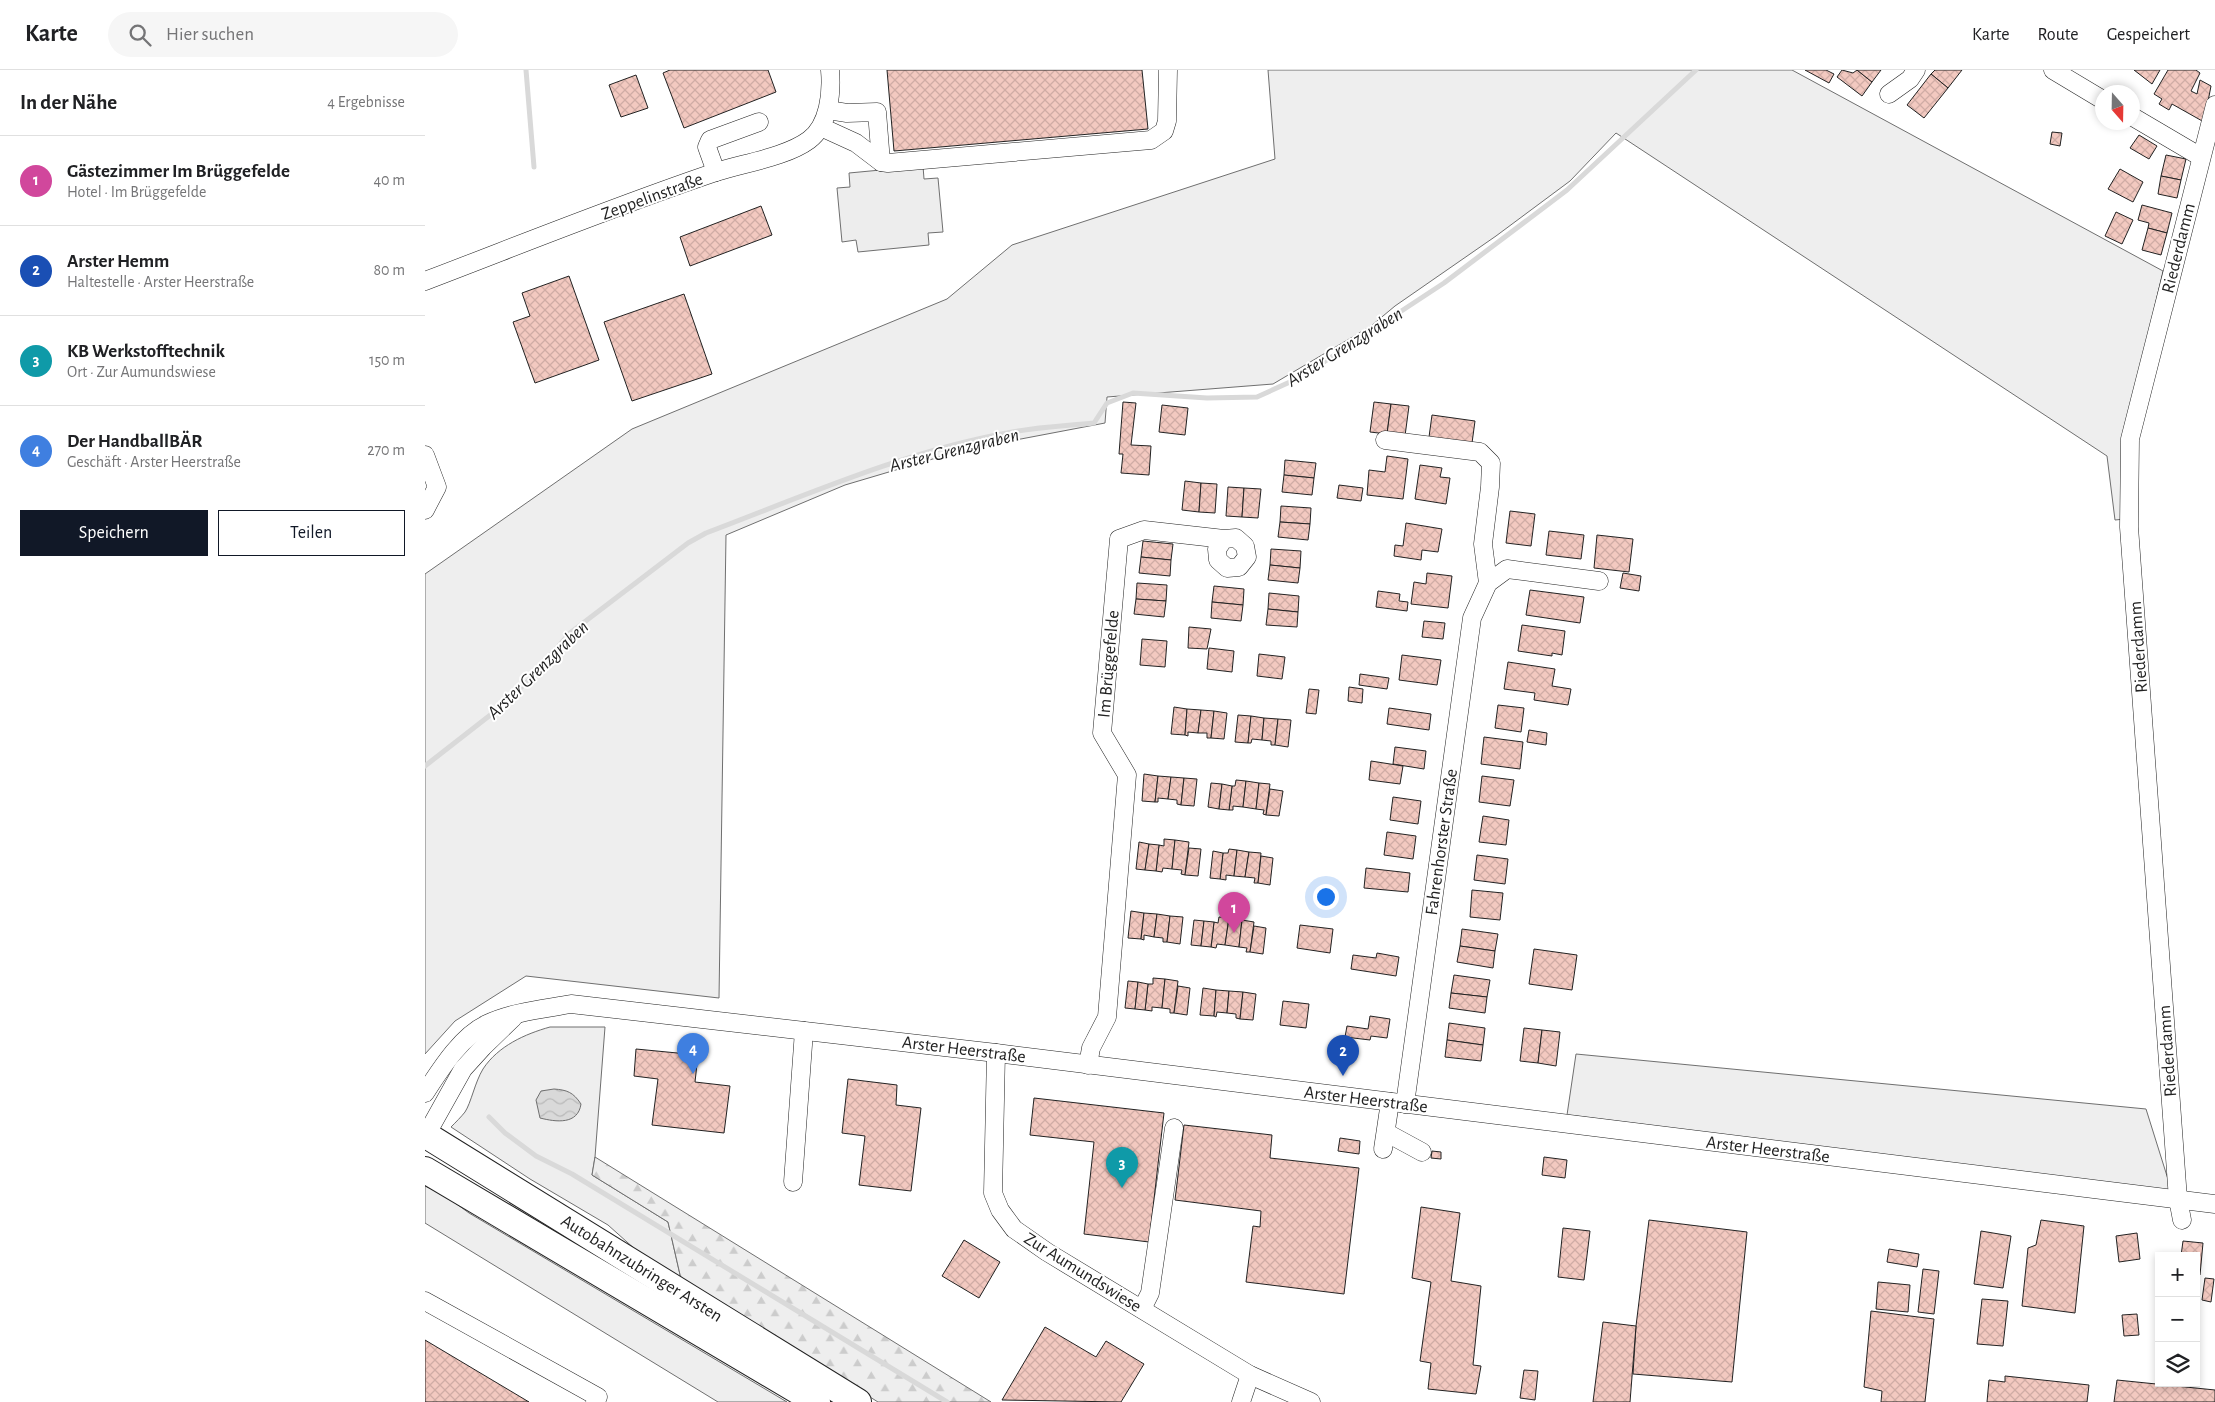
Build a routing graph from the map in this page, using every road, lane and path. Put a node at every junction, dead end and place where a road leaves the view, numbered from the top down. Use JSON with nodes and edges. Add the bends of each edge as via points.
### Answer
{"nodes":[{"id":1,"x":830,"y":70,"type":"edge"},
{"id":2,"x":1168,"y":70,"type":"edge"},
{"id":3,"x":1916,"y":70,"type":"edge"},
{"id":4,"x":2053,"y":70,"type":"edge"},
{"id":5,"x":1889,"y":94,"type":"dead end"},
{"id":6,"x":2095,"y":95,"type":"edge"},
{"id":7,"x":2215,"y":105,"type":"edge"},
{"id":8,"x":828,"y":110,"type":"junction"},
{"id":9,"x":2140,"y":121,"type":"edge"},
{"id":10,"x":759,"y":122,"type":"dead end"},
{"id":11,"x":821,"y":127,"type":"junction"},
{"id":12,"x":2201,"y":157,"type":"junction"},
{"id":13,"x":881,"y":162,"type":"junction"},
{"id":14,"x":716,"y":172,"type":"junction"},
{"id":15,"x":425,"y":281,"type":"edge"},
{"id":16,"x":1385,"y":440,"type":"dead end"},
{"id":17,"x":425,"y":455,"type":"edge"},
{"id":18,"x":425,"y":510,"type":"edge"},
{"id":19,"x":1224,"y":539,"type":"dead end"},
{"id":20,"x":1599,"y":580,"type":"dead end"},
{"id":21,"x":1487,"y":584,"type":"junction"},
{"id":22,"x":517,"y":1015,"type":"junction"},
{"id":23,"x":805,"y":1030,"type":"junction"},
{"id":24,"x":996,"y":1052,"type":"junction"},
{"id":25,"x":1088,"y":1065,"type":"junction"},
{"id":26,"x":425,"y":1093,"type":"edge"},
{"id":27,"x":1398,"y":1103,"type":"junction"},
{"id":28,"x":1174,"y":1128,"type":"dead end"},
{"id":29,"x":425,"y":1136,"type":"edge"},
{"id":30,"x":1422,"y":1152,"type":"dead end"},
{"id":31,"x":425,"y":1170,"type":"edge"},
{"id":32,"x":793,"y":1182,"type":"dead end"},
{"id":33,"x":2178,"y":1199,"type":"junction"},
{"id":34,"x":2215,"y":1204,"type":"edge"},
{"id":35,"x":2182,"y":1220,"type":"dead end"},
{"id":36,"x":425,"y":1301,"type":"edge"},
{"id":37,"x":1142,"y":1309,"type":"junction"},
{"id":38,"x":1250,"y":1375,"type":"junction"},
{"id":39,"x":595,"y":1402,"type":"edge"},
{"id":40,"x":817,"y":1402,"type":"edge"},
{"id":41,"x":858,"y":1402,"type":"edge"},
{"id":42,"x":1241,"y":1402,"type":"edge"},
{"id":43,"x":1311,"y":1402,"type":"edge"}],
"edges":[{"from":1,"to":8,"type":"street","name":"Zeppelinstraße"},
{"from":2,"to":13,"type":"street","via":[[1167,121],[1164,131],[1151,140]]},
{"from":3,"to":5,"type":"street"},
{"from":4,"to":6,"type":"street"},
{"from":7,"to":12,"type":"street","name":"Riederdamm"},
{"from":8,"to":11,"type":"street","name":"Zeppelinstraße"},
{"from":8,"to":13,"type":"street","via":[[877,112]]},
{"from":9,"to":12,"type":"street"},
{"from":10,"to":14,"type":"street","via":[[710,140],[707,147]]},
{"from":11,"to":13,"type":"street","via":[[856,143]]},
{"from":11,"to":14,"type":"street","name":"Zeppelinstraße","via":[[810,139],[794,148]]},
{"from":12,"to":33,"type":"street","name":"Riederdamm","via":[[2130,439],[2129,527]]},
{"from":14,"to":15,"type":"street","name":"Zeppelinstraße"},
{"from":16,"to":21,"type":"street","via":[[1480,452],[1491,463],[1483,544]]},
{"from":17,"to":18,"type":"street","via":[[437,487]]},
{"from":19,"to":25,"type":"street","name":"Im Brüggefelde","via":[[1144,530],[1119,539],[1102,733],[1127,775],[1107,1017],[1091,1048]]},
{"from":20,"to":21,"type":"street","via":[[1507,569]]},
{"from":21,"to":27,"type":"street","name":"Fahrenhorster Straße","via":[[1471,618]]},
{"from":22,"to":23,"type":"street","name":"Arster Heerstraße","via":[[571,1004]]},
{"from":22,"to":26,"type":"street","name":"Arster Heerstraße","via":[[486,1024],[460,1045]]},
{"from":22,"to":29,"type":"street","via":[[463,1069]]},
{"from":23,"to":24,"type":"street","name":"Arster Heerstraße"},
{"from":23,"to":32,"type":"street"},
{"from":24,"to":25,"type":"street","name":"Arster Heerstraße"},
{"from":24,"to":37,"type":"street","name":"Zur Aumundswiese","via":[[993,1192],[1000,1210],[1014,1229]]},
{"from":25,"to":27,"type":"street","name":"Arster Heerstraße"},
{"from":27,"to":30,"type":"street","name":"Fahrenhorster Straße","via":[[1385,1141]]},
{"from":27,"to":33,"type":"street","name":"Arster Heerstraße"},
{"from":28,"to":37,"type":"street","via":[[1150,1293]]},
{"from":29,"to":41,"type":"highway","name":"Autobahnzubringer Arsten"},
{"from":31,"to":40,"type":"highway","name":"Autobahnzubringer Arsten"},
{"from":33,"to":34,"type":"street","name":"Arster Heerstraße"},
{"from":33,"to":35,"type":"street","name":"Riederdamm"},
{"from":36,"to":39,"type":"street","via":[[598,1397]]},
{"from":37,"to":38,"type":"street","name":"Zur Aumundswiese"},
{"from":38,"to":42,"type":"street"},
{"from":38,"to":43,"type":"street","name":"Zur Aumundswiese"}]}
